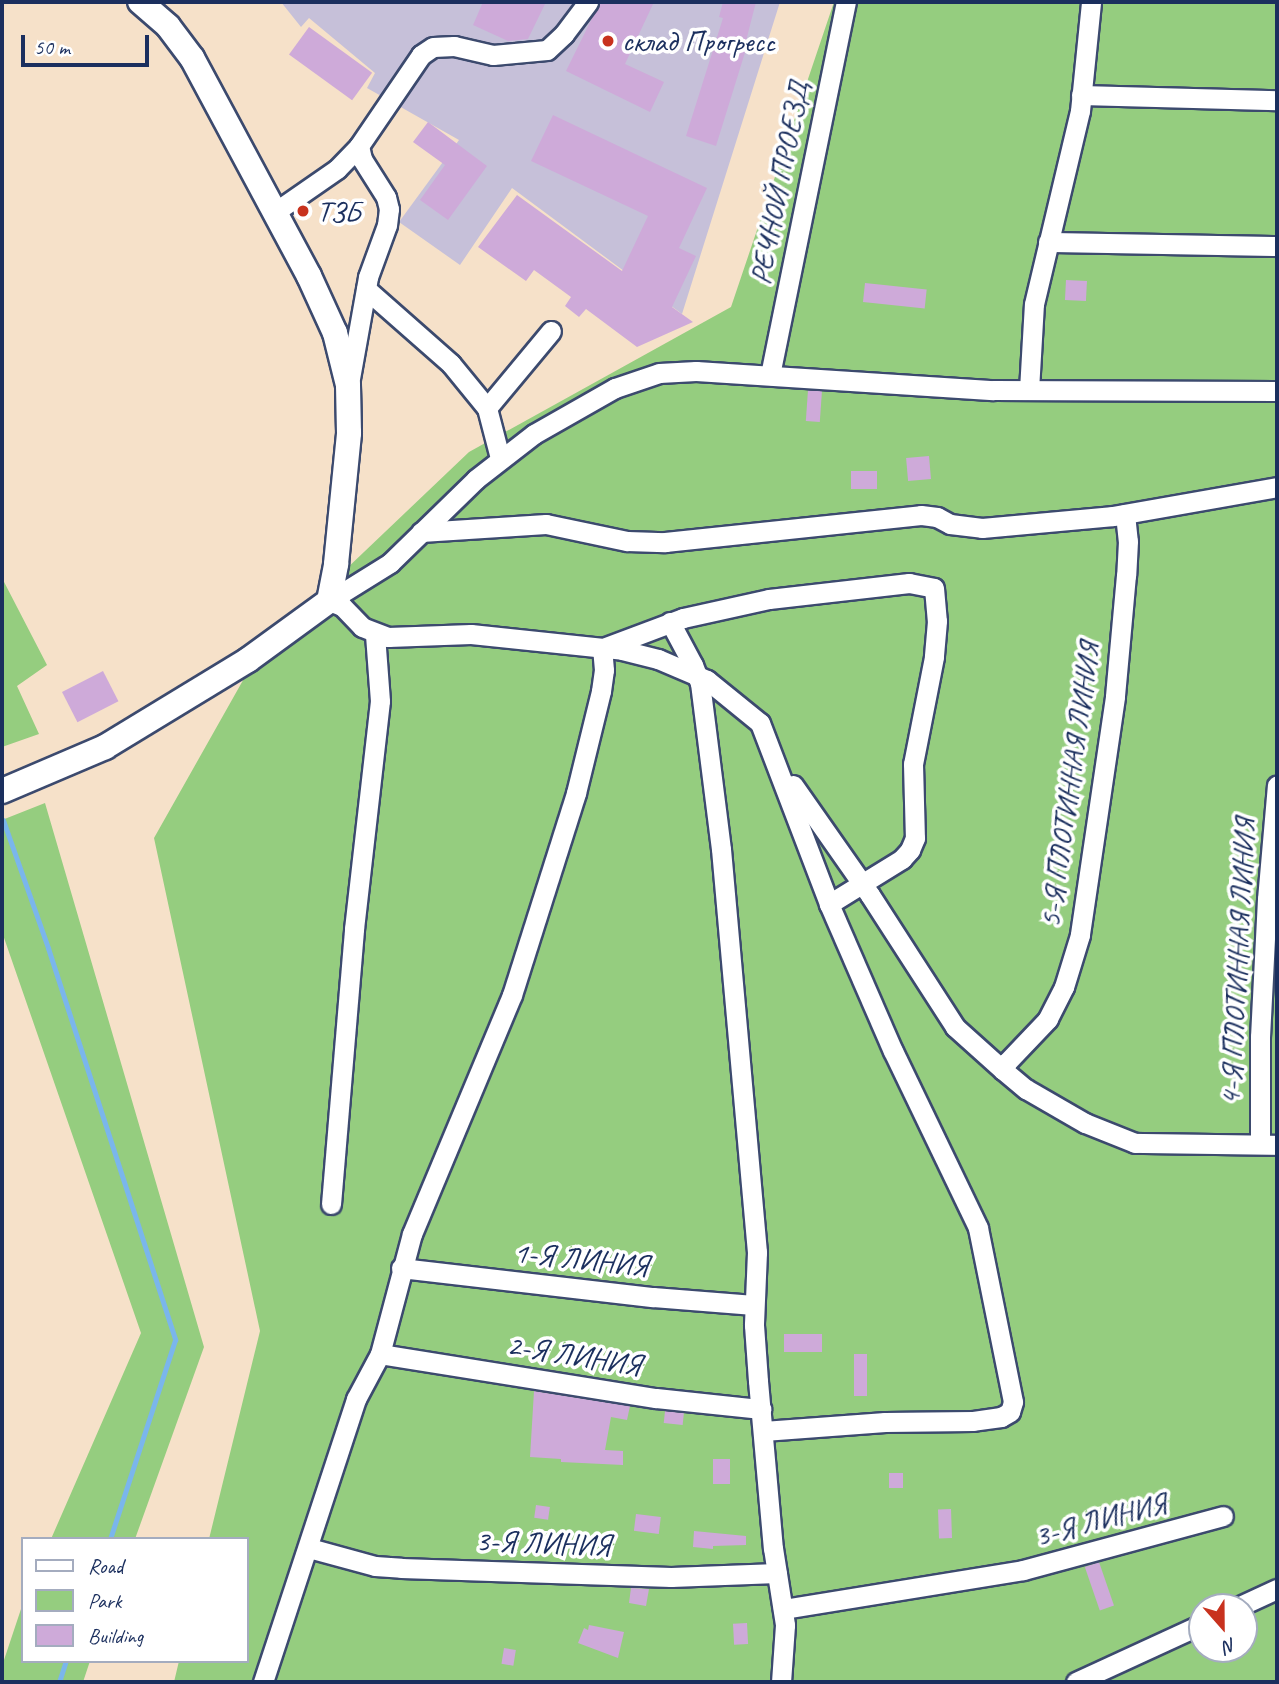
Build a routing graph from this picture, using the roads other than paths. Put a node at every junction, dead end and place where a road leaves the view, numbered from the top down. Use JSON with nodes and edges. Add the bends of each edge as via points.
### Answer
{"nodes":[{"id":1,"x":140,"y":2,"type":"edge"},
{"id":2,"x":588,"y":2,"type":"edge"},
{"id":3,"x":845,"y":2,"type":"edge"},
{"id":4,"x":1091,"y":2,"type":"edge"},
{"id":5,"x":1081,"y":95,"type":"junction"},
{"id":6,"x":1277,"y":100,"type":"edge"},
{"id":7,"x":359,"y":146,"type":"junction"},
{"id":8,"x":275,"y":212,"type":"junction"},
{"id":9,"x":1048,"y":242,"type":"junction"},
{"id":10,"x":1277,"y":246,"type":"edge"},
{"id":11,"x":366,"y":289,"type":"junction"},
{"id":12,"x":551,"y":331,"type":"dead end"},
{"id":13,"x":770,"y":375,"type":"junction"},
{"id":14,"x":348,"y":386,"type":"junction"},
{"id":15,"x":1028,"y":390,"type":"junction"},
{"id":16,"x":1277,"y":391,"type":"edge"},
{"id":17,"x":487,"y":408,"type":"junction"},
{"id":18,"x":500,"y":458,"type":"junction"},
{"id":19,"x":1277,"y":487,"type":"edge"},
{"id":20,"x":1125,"y":514,"type":"junction"},
{"id":21,"x":421,"y":532,"type":"junction"},
{"id":22,"x":329,"y":601,"type":"junction"},
{"id":23,"x":670,"y":622,"type":"junction"},
{"id":24,"x":375,"y":634,"type":"junction"},
{"id":25,"x":602,"y":649,"type":"junction"},
{"id":26,"x":697,"y":674,"type":"junction"},
{"id":27,"x":772,"y":749,"type":"junction"},
{"id":28,"x":1277,"y":785,"type":"edge"},
{"id":29,"x":2,"y":791,"type":"edge"},
{"id":30,"x":863,"y":884,"type":"junction"},
{"id":31,"x":829,"y":904,"type":"junction"},
{"id":32,"x":1003,"y":1070,"type":"junction"},
{"id":33,"x":1269,"y":1144,"type":"edge"},
{"id":34,"x":331,"y":1204,"type":"dead end"},
{"id":35,"x":401,"y":1268,"type":"junction"},
{"id":36,"x":754,"y":1305,"type":"junction"},
{"id":37,"x":380,"y":1354,"type":"junction"},
{"id":38,"x":761,"y":1409,"type":"junction"},
{"id":39,"x":763,"y":1431,"type":"junction"},
{"id":40,"x":1223,"y":1516,"type":"dead end"},
{"id":41,"x":309,"y":1548,"type":"junction"},
{"id":42,"x":777,"y":1573,"type":"junction"},
{"id":43,"x":1277,"y":1589,"type":"edge"},
{"id":44,"x":1258,"y":1598,"type":"edge"},
{"id":45,"x":783,"y":1609,"type":"junction"},
{"id":46,"x":1188,"y":1630,"type":"edge"},
{"id":47,"x":262,"y":1682,"type":"edge"},
{"id":48,"x":781,"y":1682,"type":"edge"},
{"id":49,"x":1076,"y":1682,"type":"edge"}],
"edges":[{"from":1,"to":8,"type":"main road","via":[[168,26],[192,58]]},
{"from":2,"to":7,"type":"street","via":[[547,50],[494,55],[454,46],[433,47],[421,55]]},
{"from":3,"to":13,"type":"street","name":"РЕЧНОЙ ПРОЕЗД"},
{"from":4,"to":5,"type":"street"},
{"from":5,"to":6,"type":"street"},
{"from":5,"to":9,"type":"street"},
{"from":7,"to":8,"type":"street","via":[[337,169]]},
{"from":7,"to":11,"type":"street","via":[[388,209]]},
{"from":8,"to":14,"type":"main road","via":[[335,333]]},
{"from":9,"to":10,"type":"street"},
{"from":9,"to":15,"type":"street","via":[[1034,304]]},
{"from":11,"to":14,"type":"street"},
{"from":11,"to":17,"type":"street","via":[[451,364]]},
{"from":12,"to":17,"type":"street"},
{"from":13,"to":15,"type":"street"},
{"from":13,"to":18,"type":"street","via":[[676,371],[640,378],[579,407]]},
{"from":14,"to":22,"type":"main road","via":[[349,433]]},
{"from":15,"to":16,"type":"street"},
{"from":17,"to":18,"type":"street"},
{"from":18,"to":21,"type":"street"},
{"from":19,"to":20,"type":"street"},
{"from":20,"to":21,"type":"street","via":[[982,528],[921,515],[666,542],[627,541],[546,524]]},
{"from":20,"to":32,"type":"street","name":"5-Я ПЛОТИННАЯ ЛИНИЯ","via":[[1126,564],[1115,697],[1087,896],[1064,987],[1048,1018]]},
{"from":21,"to":22,"type":"street","via":[[390,563]]},
{"from":22,"to":24,"type":"street","via":[[342,606]]},
{"from":22,"to":29,"type":"main road","via":[[248,660],[105,747]]},
{"from":23,"to":25,"type":"street"},
{"from":23,"to":26,"type":"street"},
{"from":23,"to":30,"type":"street","via":[[796,594],[909,583],[934,588],[934,657],[913,764],[915,838],[902,859]]},
{"from":24,"to":25,"type":"street","via":[[471,634]]},
{"from":24,"to":34,"type":"street","via":[[380,701],[354,929]]},
{"from":25,"to":26,"type":"street","via":[[639,653]]},
{"from":25,"to":35,"type":"street","via":[[601,691],[576,793],[512,995]]},
{"from":26,"to":27,"type":"street","via":[[760,723]]},
{"from":26,"to":36,"type":"street","via":[[721,849],[757,1252]]},
{"from":27,"to":30,"type":"street","via":[[804,804]]},
{"from":27,"to":31,"type":"street"},
{"from":28,"to":33,"type":"street","name":"4-Я ПЛОТИННАЯ ЛИНИЯ","via":[[1260,1037]]},
{"from":30,"to":31,"type":"street"},
{"from":30,"to":32,"type":"street","via":[[955,1027]]},
{"from":31,"to":39,"type":"street","via":[[978,1228],[1013,1402],[1010,1412],[1001,1417],[973,1422],[884,1422]]},
{"from":32,"to":33,"type":"street","via":[[1086,1123],[1135,1143]]},
{"from":35,"to":36,"type":"street","name":"1-Я ЛИНИЯ"},
{"from":35,"to":37,"type":"street"},
{"from":36,"to":38,"type":"street"},
{"from":37,"to":38,"type":"street","name":"2-Я ЛИНИЯ","via":[[656,1398]]},
{"from":37,"to":41,"type":"street","via":[[356,1399]]},
{"from":38,"to":39,"type":"street"},
{"from":39,"to":42,"type":"street"},
{"from":40,"to":45,"type":"street","name":"3-Я ЛИНИЯ","via":[[1023,1570]]},
{"from":41,"to":42,"type":"street","name":"3-Я ЛИНИЯ","via":[[401,1569],[671,1577]]},
{"from":41,"to":47,"type":"street"},
{"from":42,"to":45,"type":"street"},
{"from":43,"to":44,"type":"street"},
{"from":45,"to":48,"type":"street"},
{"from":46,"to":49,"type":"street"}]}
